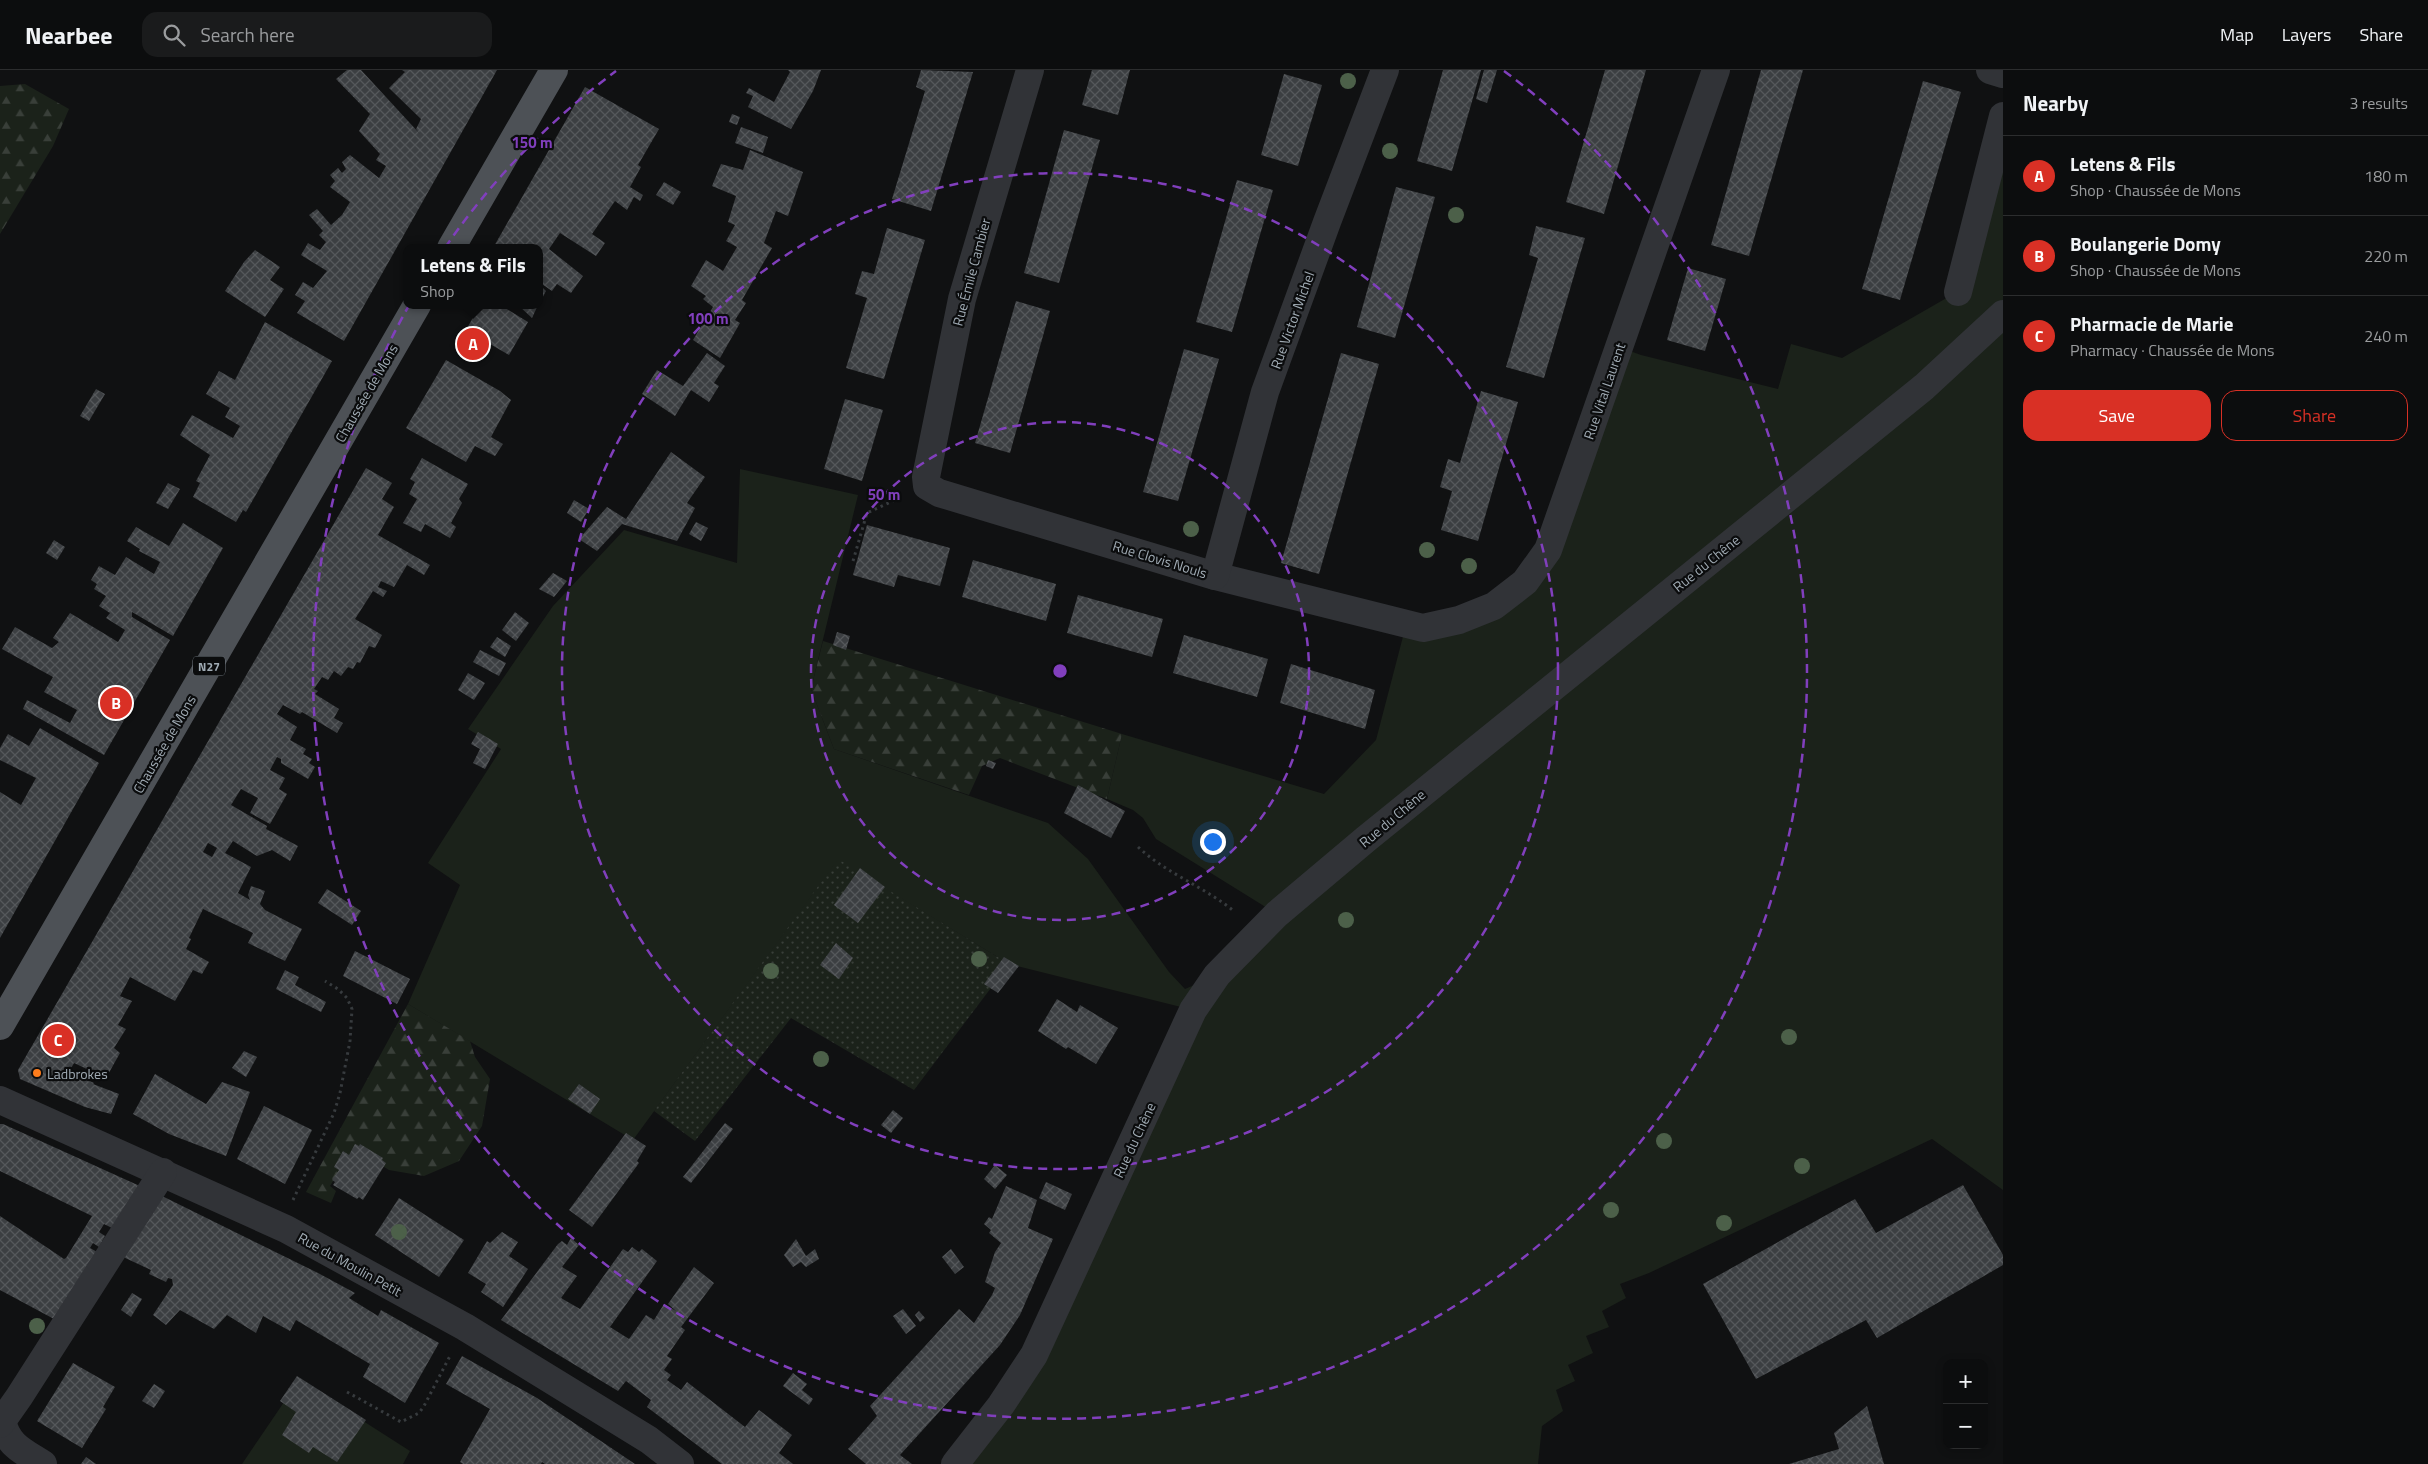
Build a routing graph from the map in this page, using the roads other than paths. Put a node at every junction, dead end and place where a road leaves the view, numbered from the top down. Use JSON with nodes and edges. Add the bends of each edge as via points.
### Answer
{"nodes":[{"id":1,"x":554,"y":70,"type":"edge"},
{"id":2,"x":1030,"y":70,"type":"edge"},
{"id":3,"x":1385,"y":70,"type":"edge"},
{"id":4,"x":1716,"y":70,"type":"edge"},
{"id":5,"x":1990,"y":70,"type":"edge"},
{"id":6,"x":2003,"y":74,"type":"edge"},
{"id":7,"x":2003,"y":116,"type":"edge"},
{"id":8,"x":453,"y":244,"type":"edge"},
{"id":9,"x":1958,"y":292,"type":"dead end"},
{"id":10,"x":415,"y":309,"type":"edge"},
{"id":11,"x":2003,"y":314,"type":"edge"},
{"id":12,"x":926,"y":481,"type":"joint"},
{"id":13,"x":1215,"y":576,"type":"junction"},
{"id":14,"x":1406,"y":625,"type":"joint"},
{"id":15,"x":0,"y":1026,"type":"edge"},
{"id":16,"x":0,"y":1100,"type":"edge"},
{"id":17,"x":163,"y":1172,"type":"junction"},
{"id":18,"x":1,"y":1422,"type":"edge"},
{"id":19,"x":44,"y":1464,"type":"edge"},
{"id":20,"x":680,"y":1464,"type":"edge"},
{"id":21,"x":955,"y":1464,"type":"edge"}],
"edges":[{"from":1,"to":8,"type":"main road"},
{"from":2,"to":12,"type":"street","name":"Rue Émile Cambier","via":[[962,299]]},
{"from":3,"to":13,"type":"street","name":"Rue Victor Michel","via":[[1266,392]]},
{"from":4,"to":14,"type":"street","name":"Rue Vital Laurent","via":[[1548,550],[1525,582],[1494,606],[1443,625],[1423,628]]},
{"from":5,"to":6,"type":"street"},
{"from":7,"to":9,"type":"street"},
{"from":10,"to":15,"type":"main road","name":"Chaussée de Mons","number":"N27"},
{"from":11,"to":21,"type":"street","name":"Rue du Chêne","via":[[1924,388],[1373,833],[1278,914],[1217,975],[1193,1010],[1034,1355],[1001,1405]]},
{"from":12,"to":13,"type":"street","name":"Rue Clovis Nouls","via":[[939,493]]},
{"from":13,"to":14,"type":"street","name":"Rue Clovis Nouls"},
{"from":16,"to":17,"type":"street","name":"Rue du Moulin Petit"},
{"from":17,"to":18,"type":"street"},
{"from":17,"to":20,"type":"street","name":"Rue du Moulin Petit","via":[[280,1226],[465,1327],[649,1440]]},
{"from":18,"to":19,"type":"street","via":[[11,1443]]}]}
